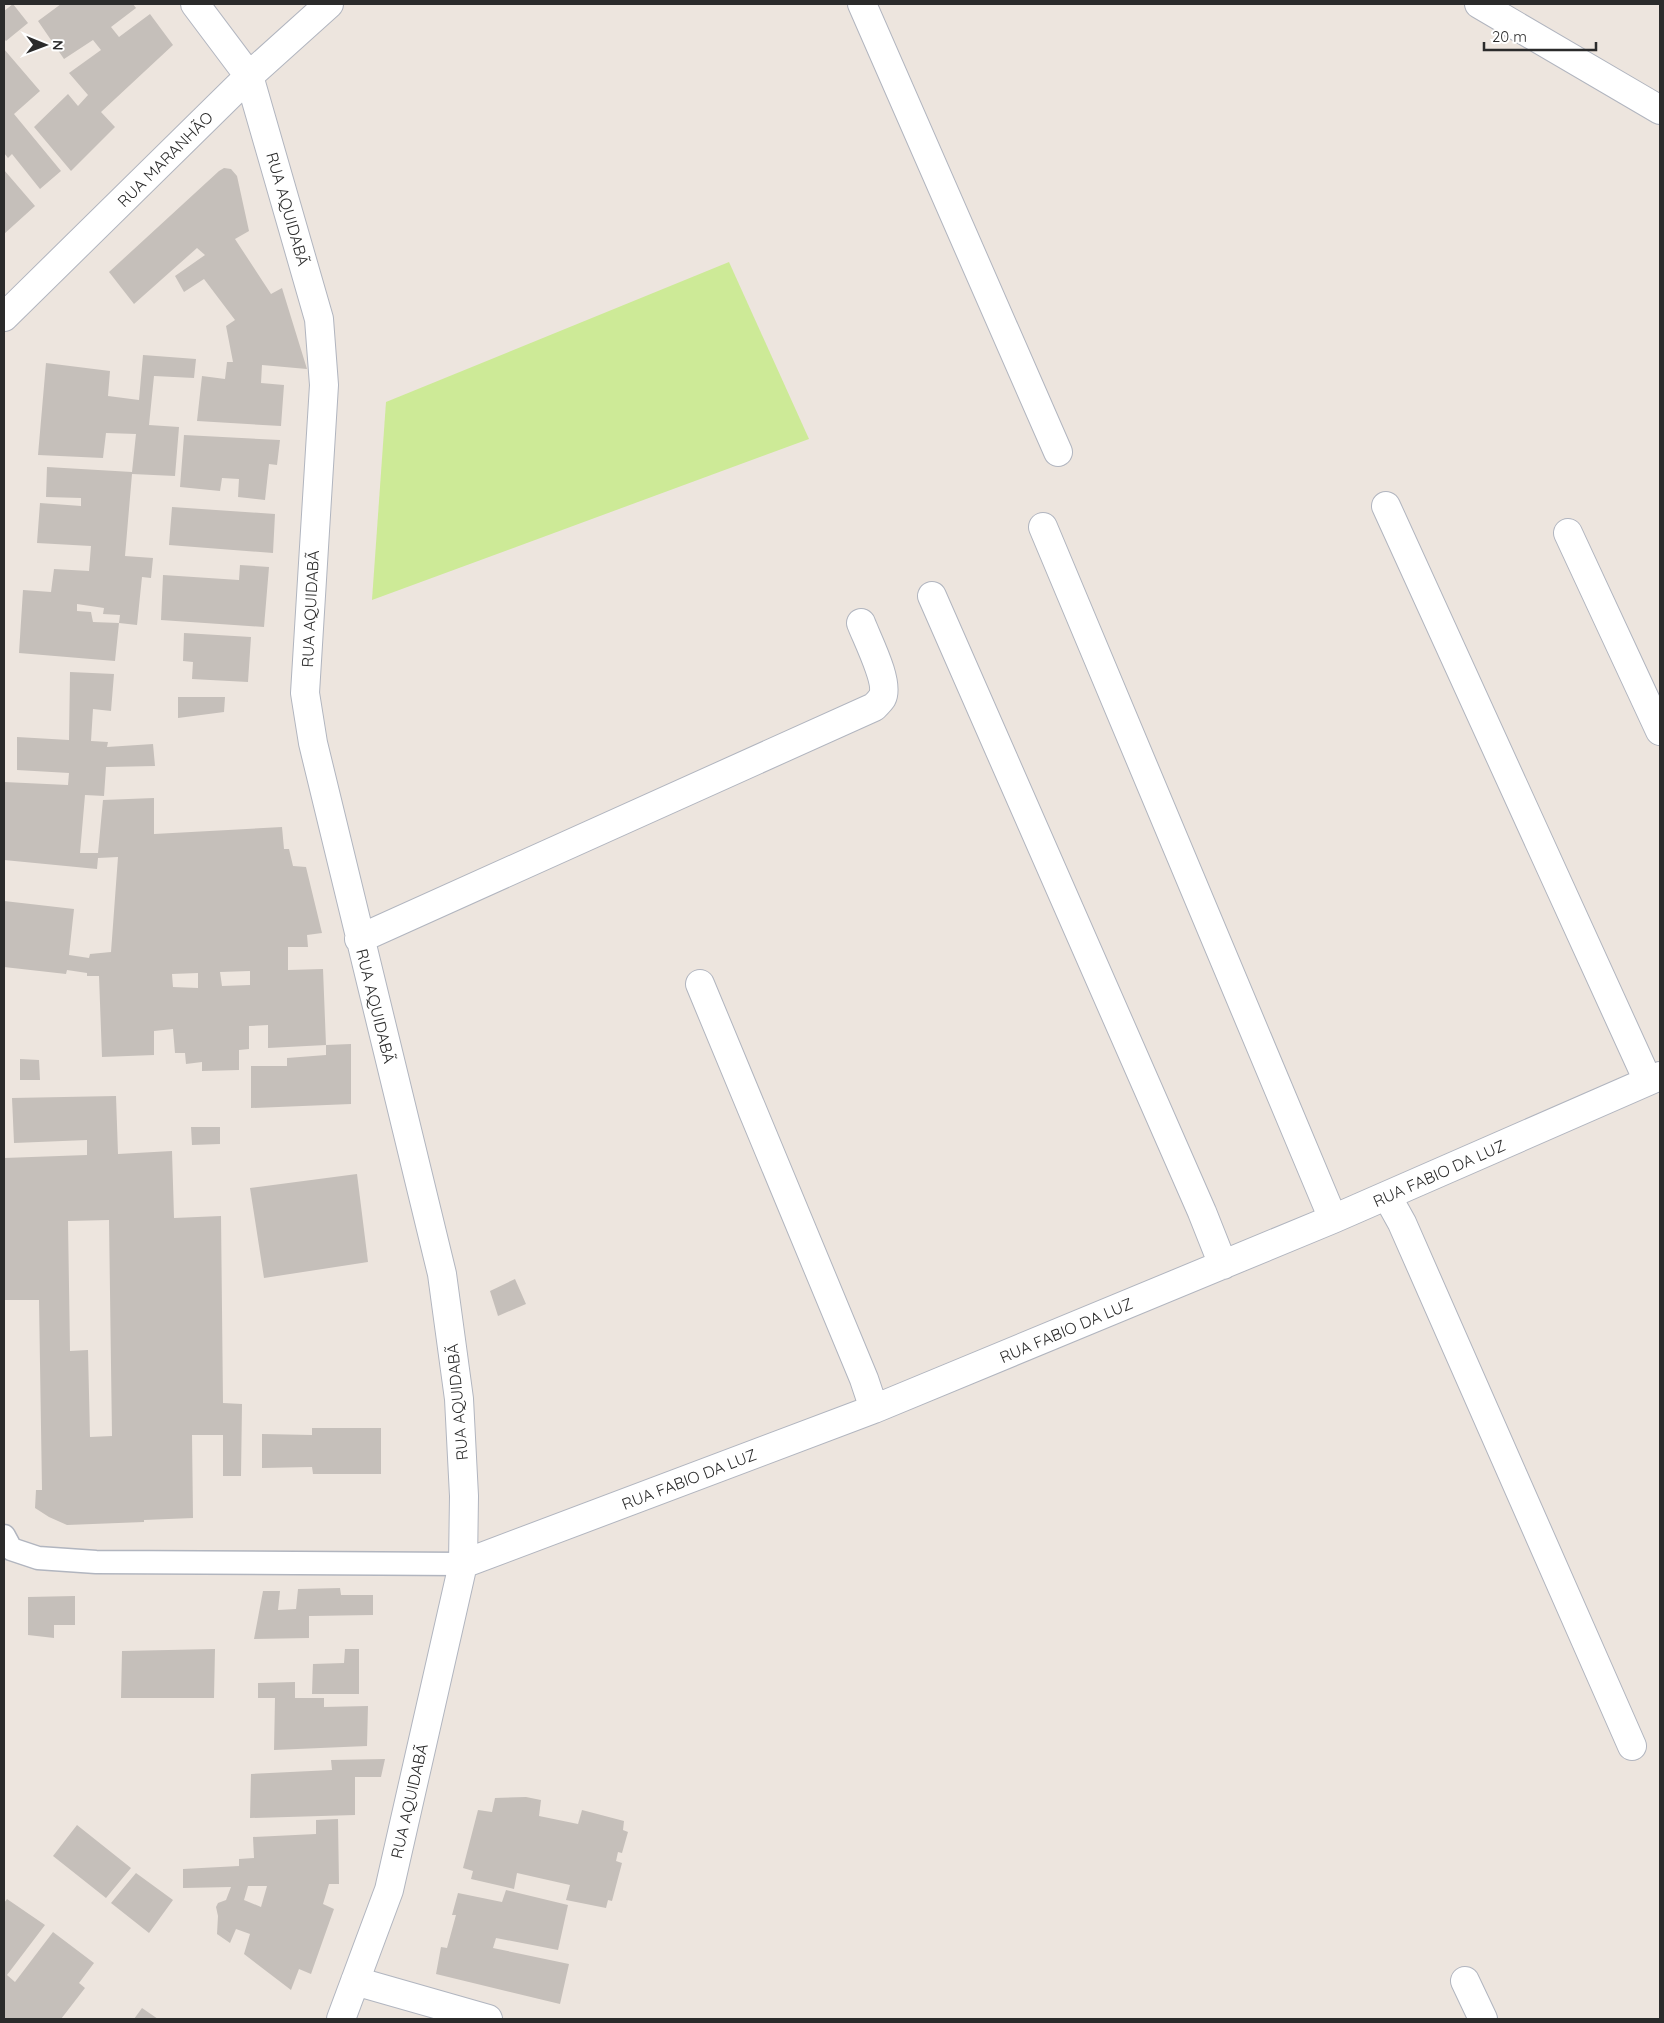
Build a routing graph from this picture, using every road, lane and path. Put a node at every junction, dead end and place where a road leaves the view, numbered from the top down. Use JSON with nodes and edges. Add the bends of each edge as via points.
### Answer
{"nodes":[{"id":1,"x":195,"y":4,"type":"edge"},
{"id":2,"x":329,"y":4,"type":"edge"},
{"id":3,"x":862,"y":4,"type":"edge"},
{"id":4,"x":1479,"y":4,"type":"edge"},
{"id":5,"x":249,"y":76,"type":"junction"},
{"id":6,"x":1660,"y":110,"type":"edge"},
{"id":7,"x":4,"y":317,"type":"edge"},
{"id":8,"x":1058,"y":452,"type":"dead end"},
{"id":9,"x":1386,"y":506,"type":"dead end"},
{"id":10,"x":1043,"y":527,"type":"dead end"},
{"id":11,"x":1568,"y":533,"type":"dead end"},
{"id":12,"x":932,"y":596,"type":"dead end"},
{"id":13,"x":861,"y":623,"type":"dead end"},
{"id":14,"x":1660,"y":731,"type":"edge"},
{"id":15,"x":359,"y":940,"type":"junction"},
{"id":16,"x":700,"y":984,"type":"dead end"},
{"id":17,"x":1654,"y":1079,"type":"edge"},
{"id":18,"x":1387,"y":1196,"type":"junction"},
{"id":19,"x":1333,"y":1219,"type":"junction"},
{"id":20,"x":1222,"y":1265,"type":"junction"},
{"id":21,"x":874,"y":1410,"type":"junction"},
{"id":22,"x":4,"y":1536,"type":"edge"},
{"id":23,"x":463,"y":1564,"type":"junction"},
{"id":24,"x":1632,"y":1746,"type":"dead end"},
{"id":25,"x":356,"y":1981,"type":"junction"},
{"id":26,"x":1465,"y":1981,"type":"dead end"},
{"id":27,"x":341,"y":2019,"type":"edge"},
{"id":28,"x":488,"y":2019,"type":"edge"},
{"id":29,"x":1483,"y":2019,"type":"edge"}],
"edges":[{"from":1,"to":5,"type":"street","name":"RUA AQUIDABÃ"},
{"from":2,"to":5,"type":"street","name":"RUA MARANHÃO"},
{"from":3,"to":8,"type":"street"},
{"from":4,"to":6,"type":"street"},
{"from":5,"to":7,"type":"street","name":"RUA MARANHÃO"},
{"from":5,"to":15,"type":"street","name":"RUA AQUIDABÃ","via":[[319,319],[324,385],[306,693],[313,744]]},
{"from":9,"to":17,"type":"street"},
{"from":10,"to":19,"type":"street"},
{"from":11,"to":14,"type":"street"},
{"from":12,"to":20,"type":"street","via":[[1202,1212]]},
{"from":13,"to":15,"type":"street","via":[[884,688],[882,698],[874,707]]},
{"from":15,"to":23,"type":"street","name":"RUA AQUIDABÃ","via":[[442,1274],[459,1399],[464,1496]]},
{"from":16,"to":21,"type":"street"},
{"from":17,"to":18,"type":"street","name":"RUA FABIO DA LUZ"},
{"from":18,"to":19,"type":"street","name":"RUA FABIO DA LUZ"},
{"from":18,"to":24,"type":"street","via":[[1402,1223]]},
{"from":19,"to":20,"type":"street","name":"RUA FABIO DA LUZ"},
{"from":20,"to":21,"type":"street","name":"RUA FABIO DA LUZ"},
{"from":21,"to":23,"type":"street","name":"RUA FABIO DA LUZ"},
{"from":22,"to":23,"type":"lane","via":[[11,1549],[38,1558],[96,1562]]},
{"from":23,"to":25,"type":"street","name":"RUA AQUIDABÃ","via":[[389,1890]]},
{"from":25,"to":27,"type":"street","name":"RUA AQUIDABÃ"},
{"from":25,"to":28,"type":"street"},
{"from":26,"to":29,"type":"street"}]}
